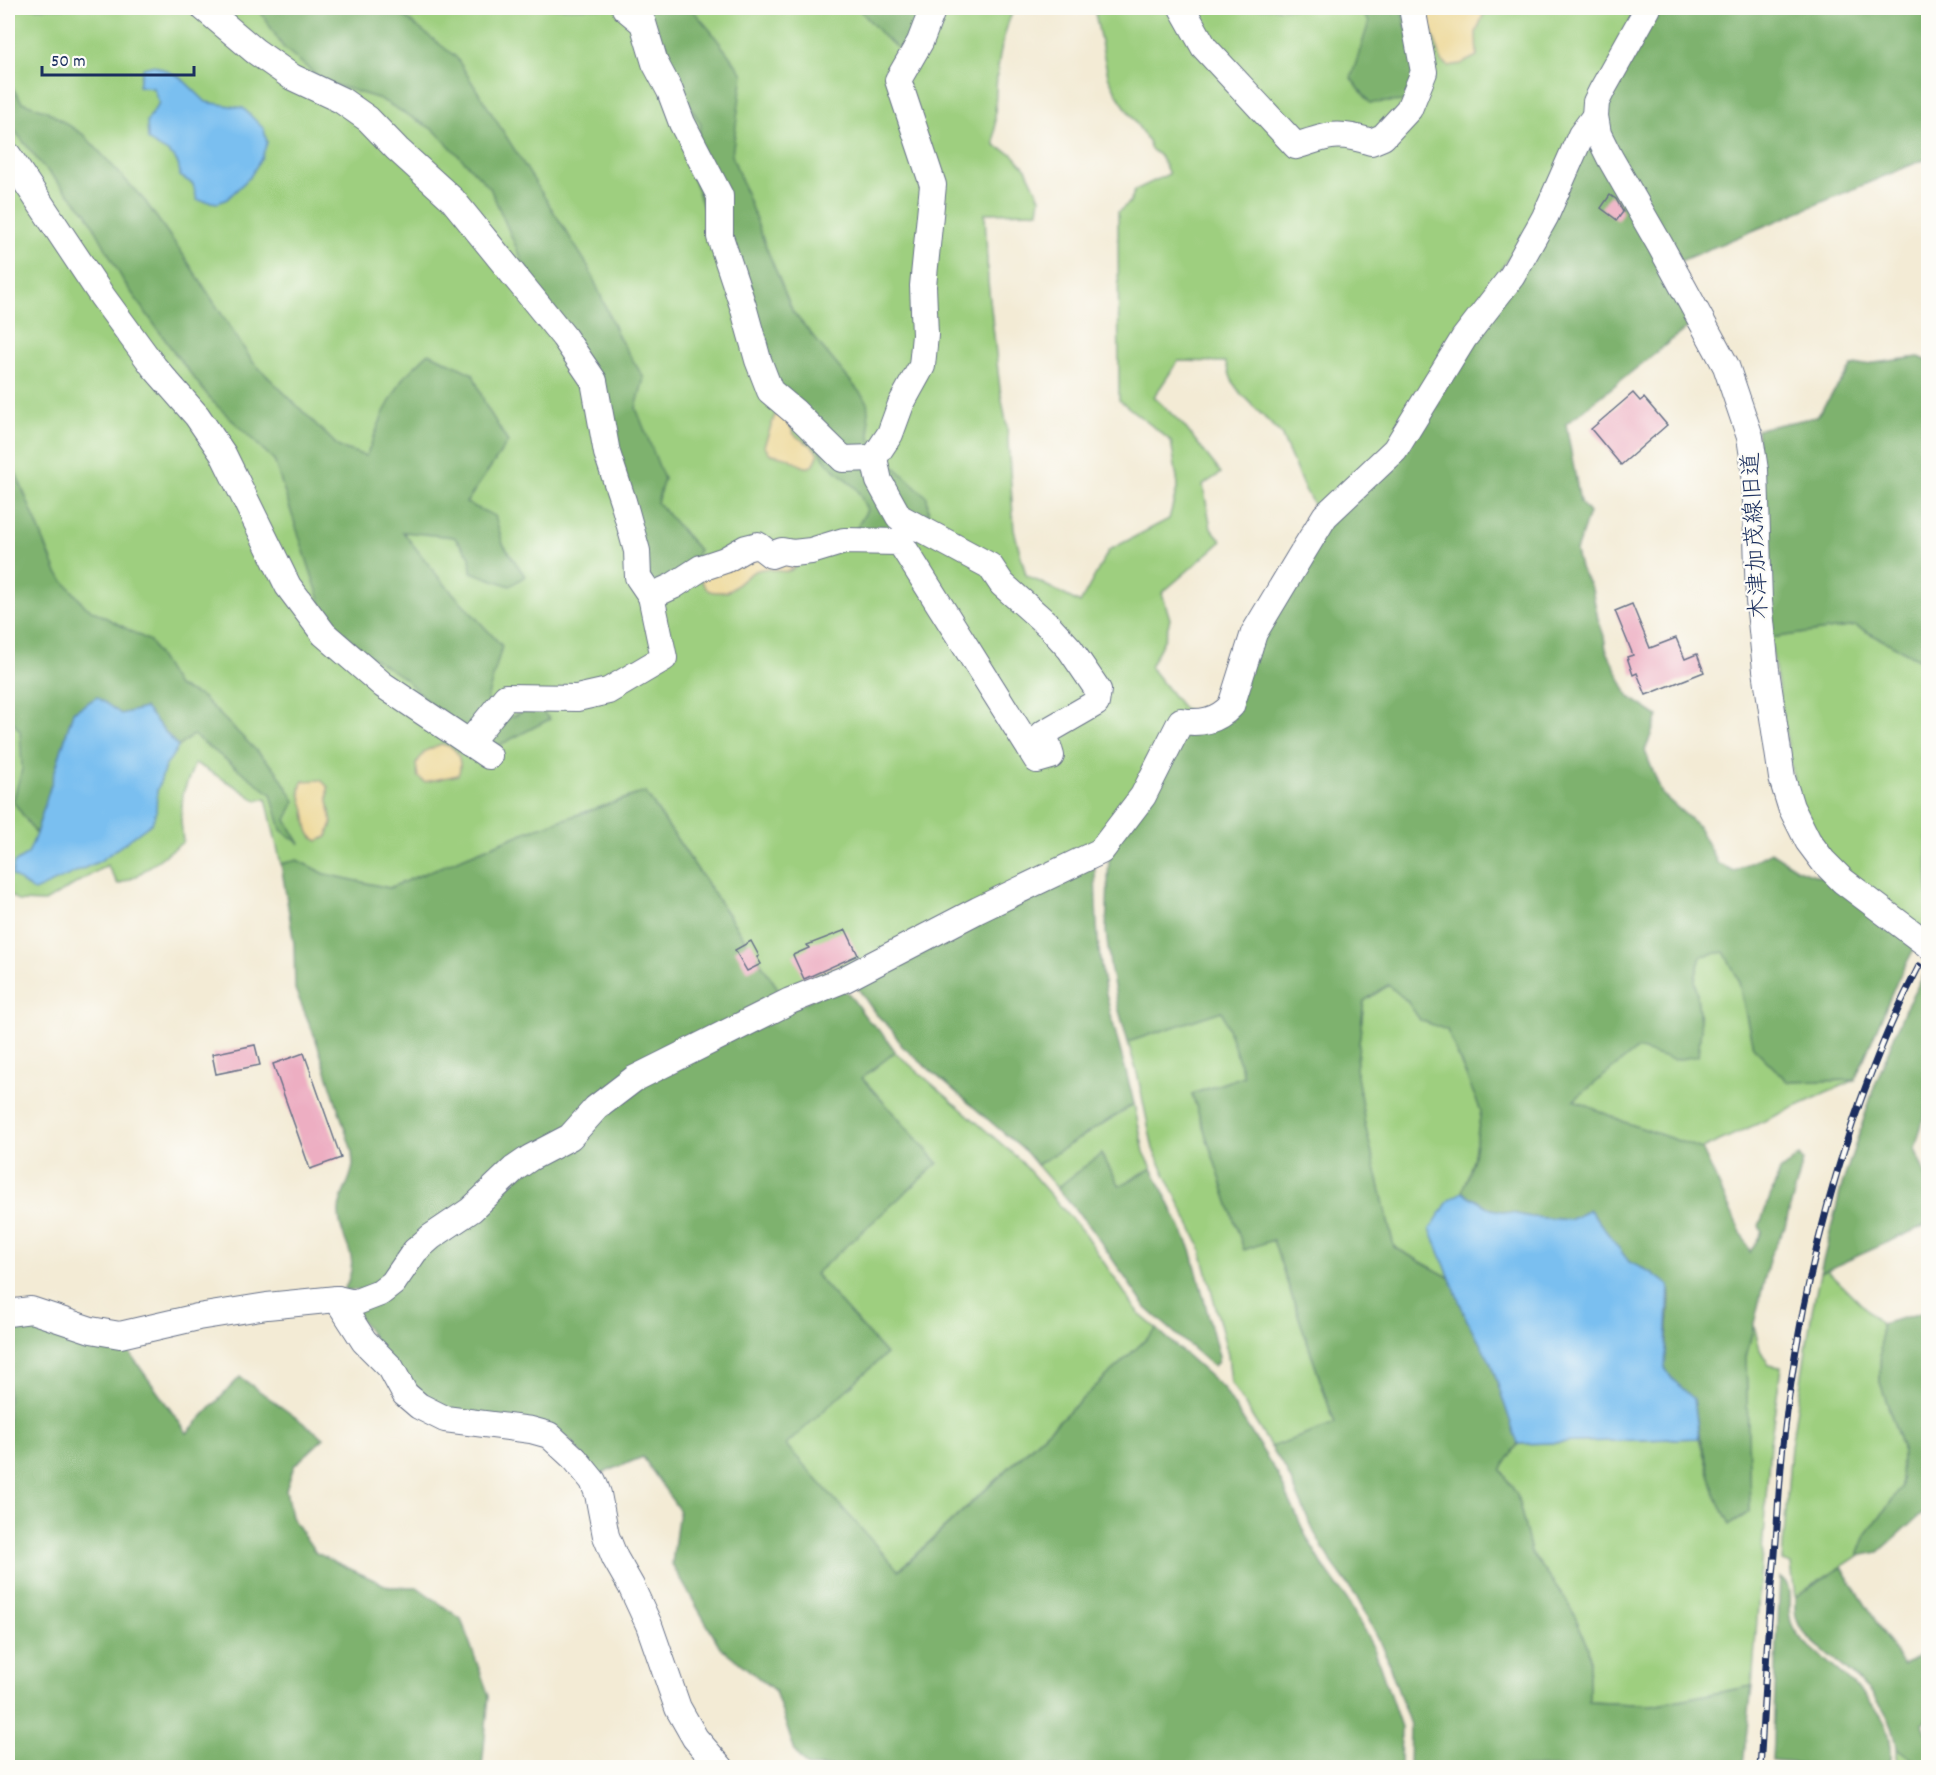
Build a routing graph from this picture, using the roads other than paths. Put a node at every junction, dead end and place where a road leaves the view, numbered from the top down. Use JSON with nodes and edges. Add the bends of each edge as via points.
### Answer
{"nodes":[{"id":1,"x":204,"y":8,"type":"edge"},
{"id":2,"x":625,"y":8,"type":"edge"},
{"id":3,"x":933,"y":8,"type":"edge"},
{"id":4,"x":1182,"y":8,"type":"edge"},
{"id":5,"x":1412,"y":8,"type":"edge"},
{"id":6,"x":1648,"y":8,"type":"edge"},
{"id":7,"x":1594,"y":116,"type":"junction"},
{"id":8,"x":8,"y":155,"type":"edge"},
{"id":9,"x":874,"y":458,"type":"junction"},
{"id":10,"x":651,"y":596,"type":"junction"},
{"id":11,"x":1929,"y":945,"type":"edge"},
{"id":12,"x":337,"y":1299,"type":"junction"},
{"id":13,"x":8,"y":1313,"type":"edge"},
{"id":14,"x":721,"y":1767,"type":"edge"}],
"edges":[{"from":1,"to":10,"type":"street","via":[[292,77],[341,100],[368,119],[452,199],[564,337],[594,381],[607,453],[637,551],[639,577]]},
{"from":2,"to":9,"type":"street","via":[[643,23],[682,123],[720,196],[720,237],[770,391],[843,459]]},
{"from":3,"to":9,"type":"street","via":[[920,42],[898,80],[933,184],[923,286],[922,366],[890,434]]},
{"from":4,"to":5,"type":"street","via":[[1204,47],[1296,146],[1329,135],[1351,135],[1371,142],[1383,137],[1409,109],[1424,72]]},
{"from":6,"to":7,"type":"street","via":[[1602,90]]},
{"from":7,"to":11,"type":"street","name":"木津加茂線旧道","via":[[1610,158],[1726,366],[1750,437],[1765,658],[1782,778],[1791,807],[1823,861]]},
{"from":7,"to":12,"type":"street","via":[[1512,276],[1464,338],[1395,450],[1325,516],[1301,555],[1254,633],[1231,706],[1210,720],[1181,721],[1143,795],[1101,850],[845,979],[790,1001],[634,1079],[596,1108],[570,1137],[514,1169],[471,1210],[423,1244],[393,1283],[380,1293],[354,1303]]},
{"from":8,"to":10,"type":"street","via":[[102,296],[223,454],[288,586],[324,634],[383,685],[479,750],[506,697],[577,698],[608,692],[664,658]]},
{"from":9,"to":10,"type":"street","via":[[879,481],[899,517],[990,566],[1002,584],[1070,649],[1098,690],[1096,703],[1044,733],[1051,756],[1037,760],[900,542],[844,541],[811,551],[771,555],[758,545],[700,568]]},
{"from":12,"to":13,"type":"street","via":[[198,1317],[120,1335],[91,1330],[31,1310]]},
{"from":12,"to":14,"type":"street","via":[[364,1341],[391,1368],[405,1394],[419,1406],[453,1421],[549,1435],[575,1459],[598,1494],[606,1536],[649,1625],[678,1708],[695,1738]]}]}
